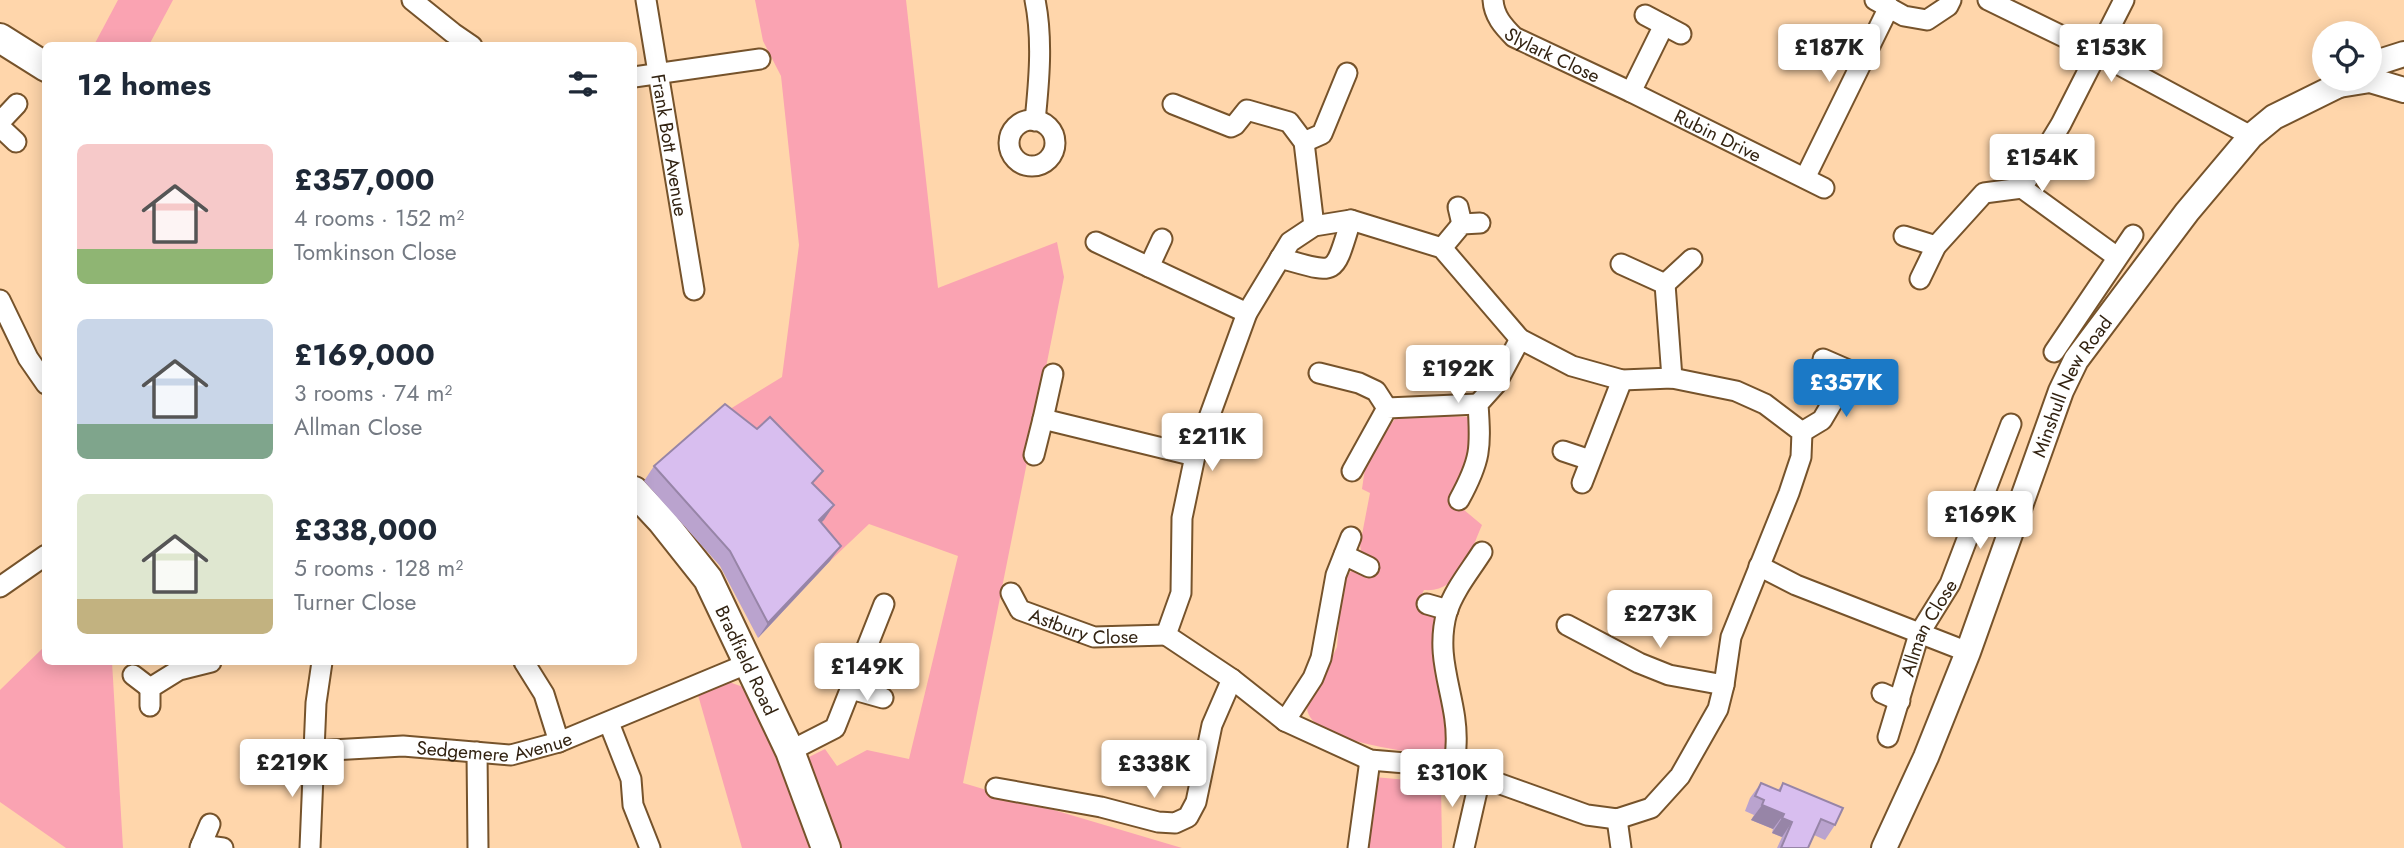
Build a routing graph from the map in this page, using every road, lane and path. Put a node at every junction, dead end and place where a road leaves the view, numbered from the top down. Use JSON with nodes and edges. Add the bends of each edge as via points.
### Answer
{"nodes":[{"id":1,"x":412,"y":0,"type":"edge"},
{"id":2,"x":646,"y":0,"type":"edge"},
{"id":3,"x":1035,"y":0,"type":"edge"},
{"id":4,"x":1951,"y":0,"type":"edge"},
{"id":5,"x":1988,"y":0,"type":"edge"},
{"id":6,"x":2124,"y":0,"type":"edge"},
{"id":7,"x":1490,"y":1,"type":"edge"},
{"id":8,"x":1882,"y":4,"type":"edge"},
{"id":9,"x":1645,"y":15,"type":"dead end"},
{"id":10,"x":0,"y":38,"type":"edge"},
{"id":11,"x":466,"y":42,"type":"edge"},
{"id":12,"x":2096,"y":53,"type":"junction"},
{"id":13,"x":2404,"y":54,"type":"edge"},
{"id":14,"x":760,"y":59,"type":"dead end"},
{"id":15,"x":2382,"y":63,"type":"edge"},
{"id":16,"x":42,"y":64,"type":"edge"},
{"id":17,"x":660,"y":73,"type":"junction"},
{"id":18,"x":1347,"y":73,"type":"dead end"},
{"id":19,"x":637,"y":77,"type":"edge"},
{"id":20,"x":2382,"y":84,"type":"edge"},
{"id":21,"x":2404,"y":90,"type":"edge"},
{"id":22,"x":2327,"y":91,"type":"edge"},
{"id":23,"x":1632,"y":92,"type":"junction"},
{"id":24,"x":17,"y":104,"type":"dead end"},
{"id":25,"x":1173,"y":104,"type":"dead end"},
{"id":26,"x":1035,"y":121,"type":"dead end"},
{"id":27,"x":0,"y":122,"type":"edge"},
{"id":28,"x":0,"y":128,"type":"edge"},
{"id":29,"x":2251,"y":136,"type":"junction"},
{"id":30,"x":16,"y":142,"type":"dead end"},
{"id":31,"x":1304,"y":142,"type":"junction"},
{"id":32,"x":1805,"y":178,"type":"junction"},
{"id":33,"x":1824,"y":188,"type":"dead end"},
{"id":34,"x":2022,"y":188,"type":"junction"},
{"id":35,"x":1466,"y":218,"type":"dead end"},
{"id":36,"x":1351,"y":220,"type":"junction"},
{"id":37,"x":1314,"y":226,"type":"junction"},
{"id":38,"x":1904,"y":236,"type":"dead end"},
{"id":39,"x":2133,"y":236,"type":"dead end"},
{"id":40,"x":1162,"y":239,"type":"dead end"},
{"id":41,"x":1096,"y":242,"type":"dead end"},
{"id":42,"x":1936,"y":246,"type":"junction"},
{"id":43,"x":1442,"y":248,"type":"junction"},
{"id":44,"x":2117,"y":257,"type":"junction"},
{"id":45,"x":1280,"y":258,"type":"junction"},
{"id":46,"x":1692,"y":259,"type":"dead end"},
{"id":47,"x":1621,"y":264,"type":"dead end"},
{"id":48,"x":1149,"y":267,"type":"junction"},
{"id":49,"x":1920,"y":279,"type":"dead end"},
{"id":50,"x":1665,"y":284,"type":"junction"},
{"id":51,"x":694,"y":290,"type":"dead end"},
{"id":52,"x":0,"y":300,"type":"edge"},
{"id":53,"x":1247,"y":313,"type":"junction"},
{"id":54,"x":1520,"y":339,"type":"junction"},
{"id":55,"x":2054,"y":352,"type":"dead end"},
{"id":56,"x":1823,"y":359,"type":"dead end"},
{"id":57,"x":1053,"y":373,"type":"dead end"},
{"id":58,"x":1319,"y":373,"type":"dead end"},
{"id":59,"x":42,"y":378,"type":"edge"},
{"id":60,"x":1672,"y":378,"type":"junction"},
{"id":61,"x":1622,"y":380,"type":"junction"},
{"id":62,"x":1478,"y":404,"type":"junction"},
{"id":63,"x":1387,"y":408,"type":"junction"},
{"id":64,"x":1043,"y":419,"type":"junction"},
{"id":65,"x":1802,"y":432,"type":"junction"},
{"id":66,"x":2003,"y":432,"type":"dead end"},
{"id":67,"x":1563,"y":451,"type":"dead end"},
{"id":68,"x":1034,"y":455,"type":"dead end"},
{"id":69,"x":1195,"y":456,"type":"junction"},
{"id":70,"x":1590,"y":460,"type":"junction"},
{"id":71,"x":1352,"y":471,"type":"dead end"},
{"id":72,"x":1582,"y":483,"type":"dead end"},
{"id":73,"x":637,"y":494,"type":"edge"},
{"id":74,"x":1459,"y":500,"type":"dead end"},
{"id":75,"x":1482,"y":552,"type":"dead end"},
{"id":76,"x":42,"y":557,"type":"edge"},
{"id":77,"x":1759,"y":566,"type":"junction"},
{"id":78,"x":1369,"y":567,"type":"dead end"},
{"id":79,"x":3,"y":580,"type":"edge"},
{"id":80,"x":1011,"y":593,"type":"dead end"},
{"id":81,"x":884,"y":604,"type":"dead end"},
{"id":82,"x":1427,"y":604,"type":"dead end"},
{"id":83,"x":1448,"y":610,"type":"junction"},
{"id":84,"x":1567,"y":625,"type":"dead end"},
{"id":85,"x":1919,"y":634,"type":"junction"},
{"id":86,"x":1166,"y":635,"type":"junction"},
{"id":87,"x":1968,"y":652,"type":"junction"},
{"id":88,"x":749,"y":663,"type":"junction"},
{"id":89,"x":199,"y":665,"type":"edge"},
{"id":90,"x":322,"y":665,"type":"edge"},
{"id":91,"x":526,"y":665,"type":"edge"},
{"id":92,"x":133,"y":675,"type":"dead end"},
{"id":93,"x":1232,"y":680,"type":"junction"},
{"id":94,"x":1724,"y":685,"type":"junction"},
{"id":95,"x":851,"y":689,"type":"junction"},
{"id":96,"x":883,"y":698,"type":"dead end"},
{"id":97,"x":1285,"y":721,"type":"junction"},
{"id":98,"x":609,"y":723,"type":"junction"},
{"id":99,"x":1888,"y":737,"type":"dead end"},
{"id":100,"x":559,"y":742,"type":"junction"},
{"id":101,"x":314,"y":751,"type":"junction"},
{"id":102,"x":790,"y":751,"type":"junction"},
{"id":103,"x":477,"y":752,"type":"junction"},
{"id":104,"x":1370,"y":760,"type":"junction"},
{"id":105,"x":1453,"y":767,"type":"junction"},
{"id":106,"x":1480,"y":778,"type":"junction"},
{"id":107,"x":996,"y":788,"type":"dead end"},
{"id":108,"x":1617,"y":819,"type":"junction"},
{"id":109,"x":210,"y":824,"type":"dead end"},
{"id":110,"x":201,"y":847,"type":"edge"},
{"id":111,"x":223,"y":848,"type":"edge"},
{"id":112,"x":310,"y":848,"type":"edge"},
{"id":113,"x":478,"y":848,"type":"edge"},
{"id":114,"x":650,"y":848,"type":"edge"},
{"id":115,"x":826,"y":848,"type":"edge"},
{"id":116,"x":1357,"y":848,"type":"edge"},
{"id":117,"x":1464,"y":848,"type":"edge"},
{"id":118,"x":1620,"y":848,"type":"edge"},
{"id":119,"x":1884,"y":848,"type":"edge"}],
"edges":[{"from":1,"to":11,"type":"street"},
{"from":2,"to":17,"type":"street","name":"Frank Bott Avenue"},
{"from":3,"to":26,"type":"street"},
{"from":4,"to":8,"type":"street","via":[[1927,20],[1905,16]]},
{"from":5,"to":12,"type":"street"},
{"from":6,"to":12,"type":"street"},
{"from":7,"to":23,"type":"street","name":"Slylark Close","via":[[1500,24],[1514,37]]},
{"from":8,"to":32,"type":"street"},
{"from":9,"to":23,"type":"street","via":[[1673,30]]},
{"from":10,"to":16,"type":"main road"},
{"from":12,"to":29,"type":"street"},
{"from":12,"to":34,"type":"street"},
{"from":13,"to":15,"type":"street"},
{"from":14,"to":17,"type":"street"},
{"from":17,"to":19,"type":"street"},
{"from":17,"to":51,"type":"street","name":"Frank Bott Avenue"},
{"from":18,"to":31,"type":"street","via":[[1322,134]]},
{"from":20,"to":21,"type":"street","name":"Minshull New Road"},
{"from":22,"to":29,"type":"street","name":"Minshull New Road","via":[[2274,117]]},
{"from":23,"to":32,"type":"street","name":"Rubin Drive"},
{"from":24,"to":27,"type":"street"},
{"from":25,"to":31,"type":"street","via":[[1227,126],[1234,125],[1247,110],[1289,122]]},
{"from":28,"to":30,"type":"street"},
{"from":29,"to":87,"type":"street","name":"Minshull New Road","via":[[2187,212],[2077,360]]},
{"from":31,"to":37,"type":"street"},
{"from":32,"to":33,"type":"street","name":"Rubin Drive"},
{"from":34,"to":42,"type":"street","via":[[1984,193]]},
{"from":34,"to":44,"type":"street"},
{"from":35,"to":43,"type":"street"},
{"from":36,"to":37,"type":"street"},
{"from":36,"to":43,"type":"street"},
{"from":36,"to":45,"type":"street","via":[[1340,256],[1330,269]]},
{"from":37,"to":45,"type":"street","via":[[1290,242]]},
{"from":38,"to":42,"type":"street"},
{"from":39,"to":44,"type":"street"},
{"from":40,"to":48,"type":"street"},
{"from":41,"to":48,"type":"street"},
{"from":42,"to":49,"type":"street"},
{"from":43,"to":54,"type":"street"},
{"from":44,"to":55,"type":"street"},
{"from":45,"to":53,"type":"street"},
{"from":46,"to":50,"type":"street"},
{"from":47,"to":50,"type":"street"},
{"from":48,"to":53,"type":"street"},
{"from":50,"to":60,"type":"street"},
{"from":52,"to":59,"type":"street"},
{"from":53,"to":69,"type":"street"},
{"from":54,"to":61,"type":"street","via":[[1572,366]]},
{"from":54,"to":62,"type":"street","via":[[1496,384]]},
{"from":56,"to":65,"type":"street","via":[[1853,373],[1822,420]]},
{"from":57,"to":64,"type":"street"},
{"from":58,"to":63,"type":"street","via":[[1376,391]]},
{"from":60,"to":61,"type":"street"},
{"from":60,"to":65,"type":"street","via":[[1736,391],[1765,404]]},
{"from":61,"to":70,"type":"street"},
{"from":62,"to":63,"type":"street"},
{"from":62,"to":74,"type":"street","via":[[1481,446]]},
{"from":63,"to":71,"type":"street"},
{"from":64,"to":68,"type":"street"},
{"from":64,"to":69,"type":"street"},
{"from":65,"to":77,"type":"street","via":[[1801,457]]},
{"from":66,"to":85,"type":"street","name":"Allman Close","via":[[1950,584]]},
{"from":67,"to":70,"type":"street"},
{"from":69,"to":86,"type":"street","via":[[1182,518],[1181,593]]},
{"from":70,"to":72,"type":"street"},
{"from":73,"to":88,"type":"main road","name":"Bradfield Road","via":[[708,579]]},
{"from":75,"to":83,"type":"street"},
{"from":76,"to":79,"type":"street"},
{"from":77,"to":85,"type":"street"},
{"from":77,"to":94,"type":"street","via":[[1731,637]]},
{"from":78,"to":97,"type":"street","via":[[1347,546],[1336,575],[1321,658]]},
{"from":80,"to":86,"type":"street","name":"Astbury Close","via":[[1020,611],[1094,637]]},
{"from":81,"to":95,"type":"street"},
{"from":82,"to":83,"type":"street"},
{"from":83,"to":105,"type":"street","via":[[1442,653],[1456,744]]},
{"from":84,"to":94,"type":"street","via":[[1669,675]]},
{"from":85,"to":87,"type":"street"},
{"from":85,"to":99,"type":"street","name":"Allman Close","via":[[1891,697]]},
{"from":86,"to":93,"type":"street"},
{"from":87,"to":119,"type":"street","name":"Minshull New Road"},
{"from":88,"to":98,"type":"street","name":"Sedgemere Avenue"},
{"from":88,"to":102,"type":"main road","name":"Bradfield Road"},
{"from":89,"to":92,"type":"street","via":[[179,670],[150,697]]},
{"from":90,"to":101,"type":"street"},
{"from":91,"to":100,"type":"street","via":[[544,694]]},
{"from":93,"to":97,"type":"street"},
{"from":93,"to":107,"type":"street","via":[[1212,724],[1196,802],[1188,817],[1175,824]]},
{"from":94,"to":108,"type":"street","via":[[1718,709],[1679,776],[1651,808]]},
{"from":95,"to":96,"type":"street"},
{"from":95,"to":102,"type":"street","via":[[835,728]]},
{"from":97,"to":104,"type":"street"},
{"from":98,"to":100,"type":"street","name":"Sedgemere Avenue"},
{"from":98,"to":114,"type":"street"},
{"from":100,"to":103,"type":"street","name":"Sedgemere Avenue","via":[[511,755]]},
{"from":101,"to":103,"type":"street","name":"Sedgemere Avenue","via":[[403,746]]},
{"from":101,"to":112,"type":"street"},
{"from":102,"to":115,"type":"main road","name":"Bradfield Road"},
{"from":103,"to":113,"type":"street"},
{"from":104,"to":105,"type":"street"},
{"from":104,"to":116,"type":"street"},
{"from":105,"to":106,"type":"street"},
{"from":106,"to":108,"type":"street","via":[[1587,816]]},
{"from":106,"to":117,"type":"street"},
{"from":108,"to":118,"type":"street"},
{"from":109,"to":110,"type":"street"},
{"from":110,"to":111,"type":"street"}]}
